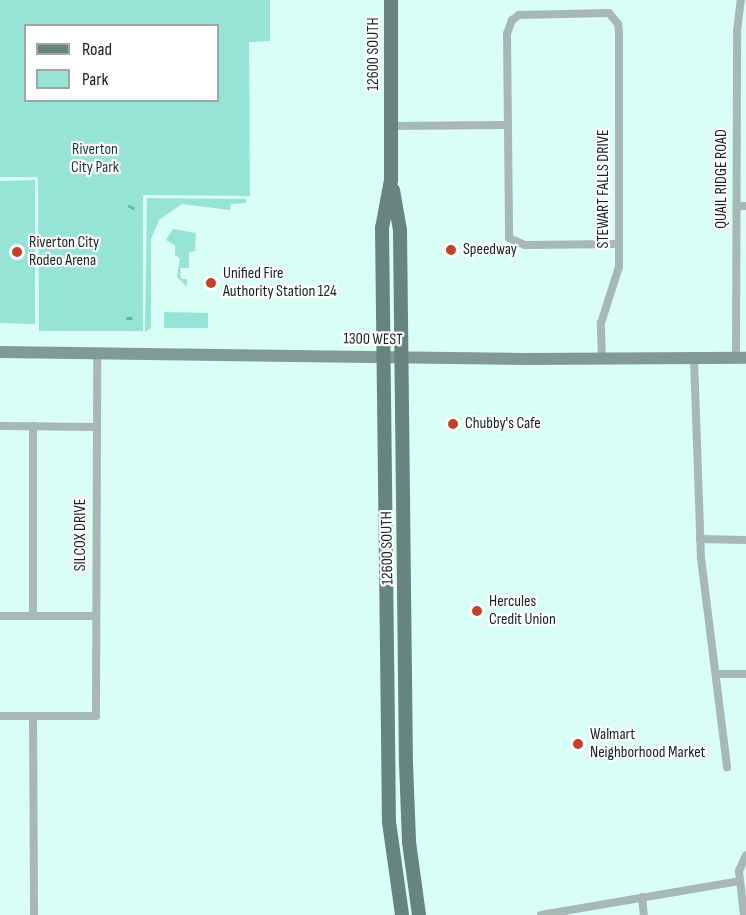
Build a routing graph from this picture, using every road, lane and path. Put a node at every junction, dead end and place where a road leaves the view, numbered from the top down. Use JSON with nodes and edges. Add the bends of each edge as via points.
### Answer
{"nodes":[{"id":1,"x":391,"y":0,"type":"edge"},
{"id":2,"x":741,"y":0,"type":"edge"},
{"id":3,"x":506,"y":125,"type":"junction"},
{"id":4,"x":391,"y":126,"type":"junction"},
{"id":5,"x":391,"y":180,"type":"junction"},
{"id":6,"x":741,"y":206,"type":"edge"},
{"id":7,"x":619,"y":244,"type":"junction"},
{"id":8,"x":0,"y":352,"type":"edge"},
{"id":9,"x":97,"y":354,"type":"junction"},
{"id":10,"x":384,"y":356,"type":"junction"},
{"id":11,"x":401,"y":357,"type":"junction"},
{"id":12,"x":694,"y":358,"type":"junction"},
{"id":13,"x":741,"y":358,"type":"edge"},
{"id":14,"x":602,"y":359,"type":"junction"},
{"id":15,"x":0,"y":426,"type":"edge"},
{"id":16,"x":33,"y":426,"type":"junction"},
{"id":17,"x":97,"y":427,"type":"junction"},
{"id":18,"x":700,"y":539,"type":"junction"},
{"id":19,"x":746,"y":540,"type":"edge"},
{"id":20,"x":0,"y":616,"type":"edge"},
{"id":21,"x":33,"y":616,"type":"junction"},
{"id":22,"x":96,"y":616,"type":"junction"},
{"id":23,"x":716,"y":674,"type":"junction"},
{"id":24,"x":746,"y":674,"type":"edge"},
{"id":25,"x":0,"y":716,"type":"edge"},
{"id":26,"x":33,"y":716,"type":"junction"},
{"id":27,"x":727,"y":767,"type":"dead end"},
{"id":28,"x":746,"y":855,"type":"edge"},
{"id":29,"x":740,"y":881,"type":"junction"},
{"id":30,"x":642,"y":897,"type":"junction"},
{"id":31,"x":34,"y":915,"type":"edge"},
{"id":32,"x":402,"y":915,"type":"edge"},
{"id":33,"x":419,"y":915,"type":"edge"},
{"id":34,"x":541,"y":915,"type":"edge"},
{"id":35,"x":644,"y":915,"type":"edge"},
{"id":36,"x":744,"y":915,"type":"edge"}],
"edges":[{"from":1,"to":4,"type":"main road","name":"12600 SOUTH"},
{"from":2,"to":6,"type":"street","name":"QUAIL RIDGE ROAD","via":[[737,31]]},
{"from":3,"to":4,"type":"street"},
{"from":3,"to":7,"type":"street","via":[[509,238],[525,244]]},
{"from":3,"to":7,"type":"street","name":"STEWART FALLS DRIVE","via":[[507,34],[512,20],[527,13],[615,16],[619,32]]},
{"from":4,"to":5,"type":"main road","name":"12600 SOUTH"},
{"from":5,"to":10,"type":"main road","name":"12600 SOUTH","via":[[382,228]]},
{"from":5,"to":11,"type":"main road","name":"12600 SOUTH","via":[[400,230]]},
{"from":6,"to":13,"type":"street","name":"QUAIL RIDGE ROAD"},
{"from":7,"to":14,"type":"street","name":"STEWART FALLS DRIVE","via":[[618,279],[601,323]]},
{"from":8,"to":9,"type":"street","name":"1300 WEST"},
{"from":9,"to":10,"type":"street","name":"1300 WEST"},
{"from":9,"to":17,"type":"street","name":"SILCOX DRIVE"},
{"from":10,"to":11,"type":"street","name":"1300 WEST"},
{"from":10,"to":32,"type":"main road","name":"12600 SOUTH","via":[[389,822]]},
{"from":11,"to":14,"type":"street","name":"1300 WEST"},
{"from":11,"to":33,"type":"main road","name":"12600 SOUTH","via":[[406,763],[409,842]]},
{"from":12,"to":13,"type":"street","name":"1300 WEST"},
{"from":12,"to":14,"type":"street","name":"1300 WEST"},
{"from":12,"to":18,"type":"street"},
{"from":15,"to":16,"type":"street"},
{"from":16,"to":17,"type":"street"},
{"from":16,"to":21,"type":"street"},
{"from":17,"to":22,"type":"street","name":"SILCOX DRIVE"},
{"from":18,"to":19,"type":"street"},
{"from":18,"to":23,"type":"street"},
{"from":20,"to":21,"type":"street"},
{"from":21,"to":22,"type":"street"},
{"from":22,"to":26,"type":"street","name":"SILCOX DRIVE","via":[[96,716]]},
{"from":23,"to":24,"type":"street"},
{"from":23,"to":27,"type":"street"},
{"from":25,"to":26,"type":"street"},
{"from":26,"to":31,"type":"street"},
{"from":28,"to":29,"type":"street"},
{"from":29,"to":30,"type":"street"},
{"from":29,"to":36,"type":"street"},
{"from":30,"to":34,"type":"street"},
{"from":30,"to":35,"type":"street"}]}
